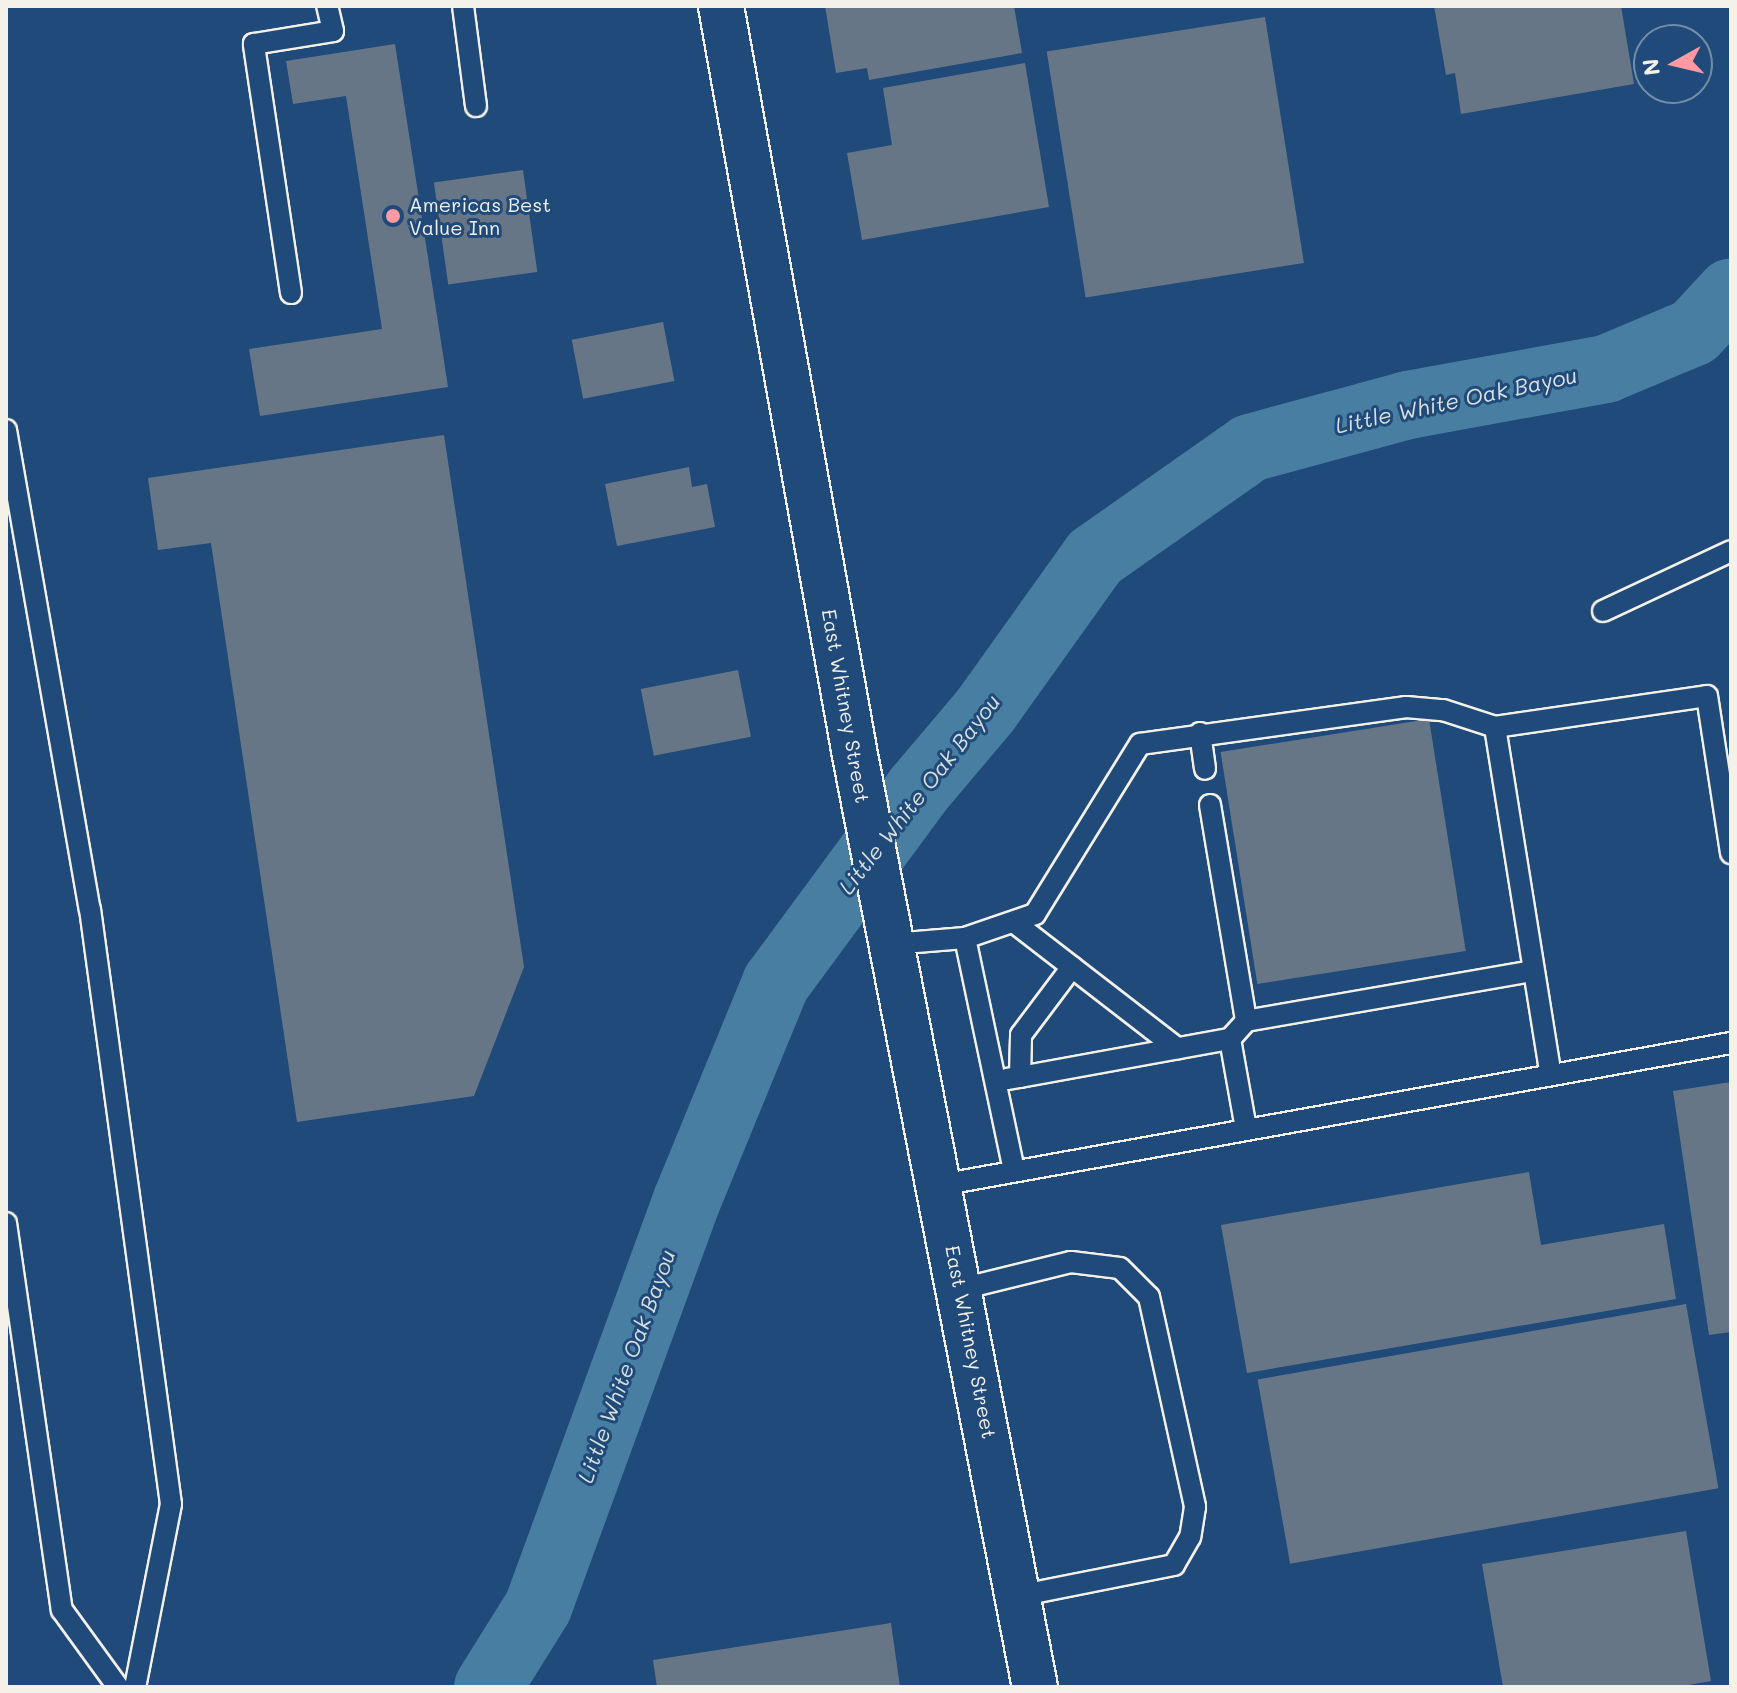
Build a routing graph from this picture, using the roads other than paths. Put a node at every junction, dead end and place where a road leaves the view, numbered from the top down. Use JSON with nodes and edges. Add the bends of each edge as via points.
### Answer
{"nodes":[{"id":1,"x":327,"y":6,"type":"edge"},
{"id":2,"x":463,"y":6,"type":"edge"},
{"id":3,"x":721,"y":6,"type":"edge"},
{"id":4,"x":476,"y":106,"type":"dead end"},
{"id":5,"x":291,"y":293,"type":"dead end"},
{"id":6,"x":6,"y":430,"type":"edge"},
{"id":7,"x":1731,"y":551,"type":"edge"},
{"id":8,"x":1603,"y":611,"type":"dead end"},
{"id":9,"x":1495,"y":727,"type":"junction"},
{"id":10,"x":1200,"y":733,"type":"junction"},
{"id":11,"x":1205,"y":769,"type":"dead end"},
{"id":12,"x":1210,"y":805,"type":"dead end"},
{"id":13,"x":1731,"y":853,"type":"edge"},
{"id":14,"x":1015,"y":923,"type":"junction"},
{"id":15,"x":965,"y":938,"type":"junction"},
{"id":16,"x":895,"y":958,"type":"junction"},
{"id":17,"x":1072,"y":967,"type":"junction"},
{"id":18,"x":1533,"y":971,"type":"junction"},
{"id":19,"x":1246,"y":1021,"type":"junction"},
{"id":20,"x":1230,"y":1039,"type":"junction"},
{"id":21,"x":1731,"y":1043,"type":"edge"},
{"id":22,"x":1177,"y":1048,"type":"junction"},
{"id":23,"x":1551,"y":1075,"type":"junction"},
{"id":24,"x":1020,"y":1077,"type":"junction"},
{"id":25,"x":996,"y":1081,"type":"junction"},
{"id":26,"x":1246,"y":1129,"type":"junction"},
{"id":27,"x":1014,"y":1171,"type":"junction"},
{"id":28,"x":940,"y":1185,"type":"junction"},
{"id":29,"x":6,"y":1223,"type":"edge"},
{"id":30,"x":961,"y":1289,"type":"junction"},
{"id":31,"x":1018,"y":1596,"type":"junction"},
{"id":32,"x":118,"y":1687,"type":"edge"},
{"id":33,"x":135,"y":1687,"type":"edge"},
{"id":34,"x":1035,"y":1687,"type":"edge"}],
"edges":[{"from":1,"to":5,"type":"lane","via":[[333,31],[254,44]]},
{"from":2,"to":4,"type":"lane"},
{"from":3,"to":16,"type":"street","name":"East Whitney Street"},
{"from":6,"to":33,"type":"lane","via":[[90,909],[171,1504]]},
{"from":7,"to":8,"type":"lane"},
{"from":9,"to":10,"type":"lane","via":[[1443,710],[1406,707]]},
{"from":9,"to":13,"type":"lane","via":[[1707,696]]},
{"from":9,"to":18,"type":"lane"},
{"from":10,"to":11,"type":"lane"},
{"from":10,"to":14,"type":"lane","via":[[1140,744],[1035,914]]},
{"from":12,"to":19,"type":"lane"},
{"from":14,"to":15,"type":"lane"},
{"from":14,"to":17,"type":"lane"},
{"from":15,"to":16,"type":"lane"},
{"from":15,"to":25,"type":"lane"},
{"from":16,"to":28,"type":"street","name":"East Whitney Street"},
{"from":17,"to":22,"type":"lane"},
{"from":17,"to":24,"type":"lane","via":[[1021,1035]]},
{"from":18,"to":19,"type":"lane"},
{"from":18,"to":23,"type":"lane"},
{"from":19,"to":20,"type":"lane"},
{"from":20,"to":22,"type":"lane"},
{"from":20,"to":26,"type":"lane"},
{"from":21,"to":23,"type":"lane"},
{"from":22,"to":24,"type":"lane"},
{"from":23,"to":26,"type":"lane"},
{"from":24,"to":25,"type":"lane"},
{"from":25,"to":27,"type":"lane"},
{"from":26,"to":27,"type":"lane"},
{"from":27,"to":28,"type":"lane"},
{"from":28,"to":30,"type":"street","name":"East Whitney Street"},
{"from":29,"to":32,"type":"lane","via":[[62,1610]]},
{"from":30,"to":31,"type":"street","name":"East Whitney Street"},
{"from":30,"to":31,"type":"lane","via":[[1071,1262],[1120,1268],[1149,1297],[1195,1507],[1190,1537],[1174,1565]]},
{"from":31,"to":34,"type":"street","name":"East Whitney Street"}]}
